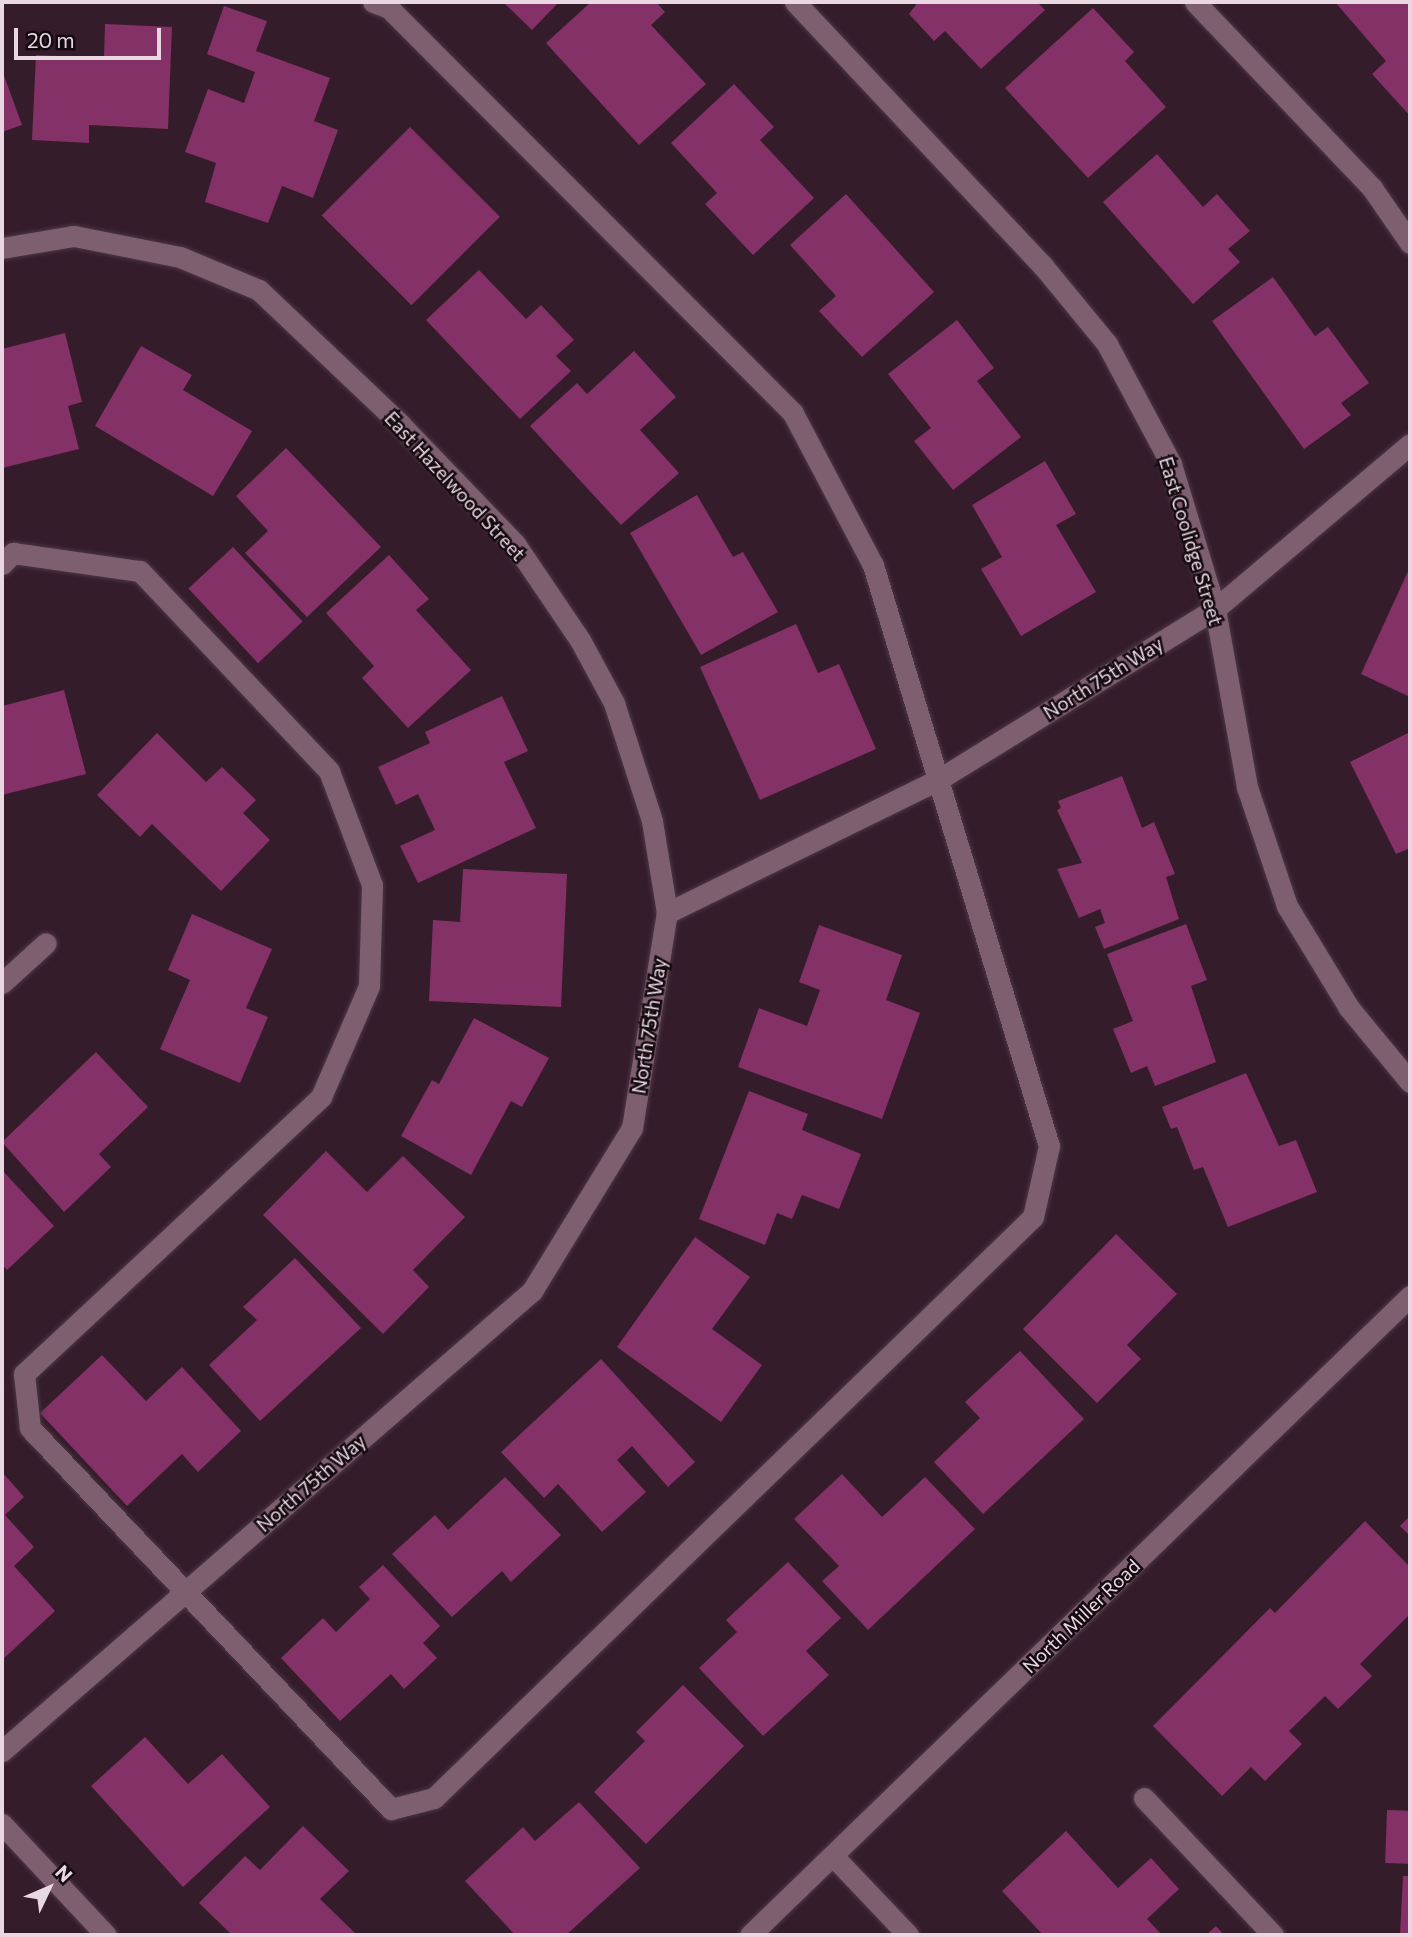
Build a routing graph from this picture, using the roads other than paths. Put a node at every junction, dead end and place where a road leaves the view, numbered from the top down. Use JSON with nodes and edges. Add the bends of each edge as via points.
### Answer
{"nodes":[{"id":1,"x":373,"y":2,"type":"edge"},
{"id":2,"x":795,"y":2,"type":"edge"},
{"id":3,"x":1195,"y":2,"type":"edge"},
{"id":4,"x":1410,"y":243,"type":"edge"},
{"id":5,"x":2,"y":248,"type":"edge"},
{"id":6,"x":1410,"y":444,"type":"edge"},
{"id":7,"x":2,"y":564,"type":"edge"},
{"id":8,"x":1215,"y":609,"type":"junction"},
{"id":9,"x":941,"y":778,"type":"junction"},
{"id":10,"x":667,"y":913,"type":"junction"},
{"id":11,"x":46,"y":943,"type":"dead end"},
{"id":12,"x":2,"y":983,"type":"edge"},
{"id":13,"x":1410,"y":1082,"type":"edge"},
{"id":14,"x":1410,"y":1296,"type":"edge"},
{"id":15,"x":184,"y":1592,"type":"junction"},
{"id":16,"x":2,"y":1751,"type":"edge"},
{"id":17,"x":1144,"y":1798,"type":"dead end"},
{"id":18,"x":2,"y":1824,"type":"edge"},
{"id":19,"x":834,"y":1857,"type":"junction"},
{"id":20,"x":106,"y":1935,"type":"edge"},
{"id":21,"x":750,"y":1935,"type":"edge"},
{"id":22,"x":908,"y":1935,"type":"edge"},
{"id":23,"x":1273,"y":1935,"type":"edge"}],
"edges":[{"from":1,"to":9,"type":"street","via":[[389,8],[793,413],[873,565]]},
{"from":2,"to":8,"type":"street","name":"East Coolidge Street","via":[[1043,266],[1107,344],[1171,464]]},
{"from":3,"to":4,"type":"street","via":[[1372,188]]},
{"from":5,"to":10,"type":"street","name":"East Hazelwood Street","via":[[74,236],[180,257],[259,290],[400,424],[515,544],[580,640],[614,703],[648,807]]},
{"from":6,"to":8,"type":"street","name":"North 75th Way"},
{"from":7,"to":15,"type":"street","via":[[13,553],[141,571],[329,771],[373,885],[369,986],[321,1097],[24,1374],[30,1427]]},
{"from":8,"to":9,"type":"street","name":"North 75th Way"},
{"from":8,"to":13,"type":"street","name":"East Coolidge Street","via":[[1247,788],[1287,906],[1349,1008]]},
{"from":9,"to":10,"type":"street","name":"North 75th Way"},
{"from":9,"to":15,"type":"street","via":[[1049,1146],[1032,1217],[434,1798],[391,1809]]},
{"from":10,"to":15,"type":"street","name":"North 75th Way","via":[[632,1129],[532,1292]]},
{"from":11,"to":12,"type":"street"},
{"from":14,"to":19,"type":"street","name":"North Miller Road"},
{"from":15,"to":16,"type":"street","name":"North 75th Way"},
{"from":17,"to":23,"type":"street"},
{"from":18,"to":20,"type":"street"},
{"from":19,"to":21,"type":"street","name":"North Miller Road"},
{"from":19,"to":22,"type":"street"}]}
